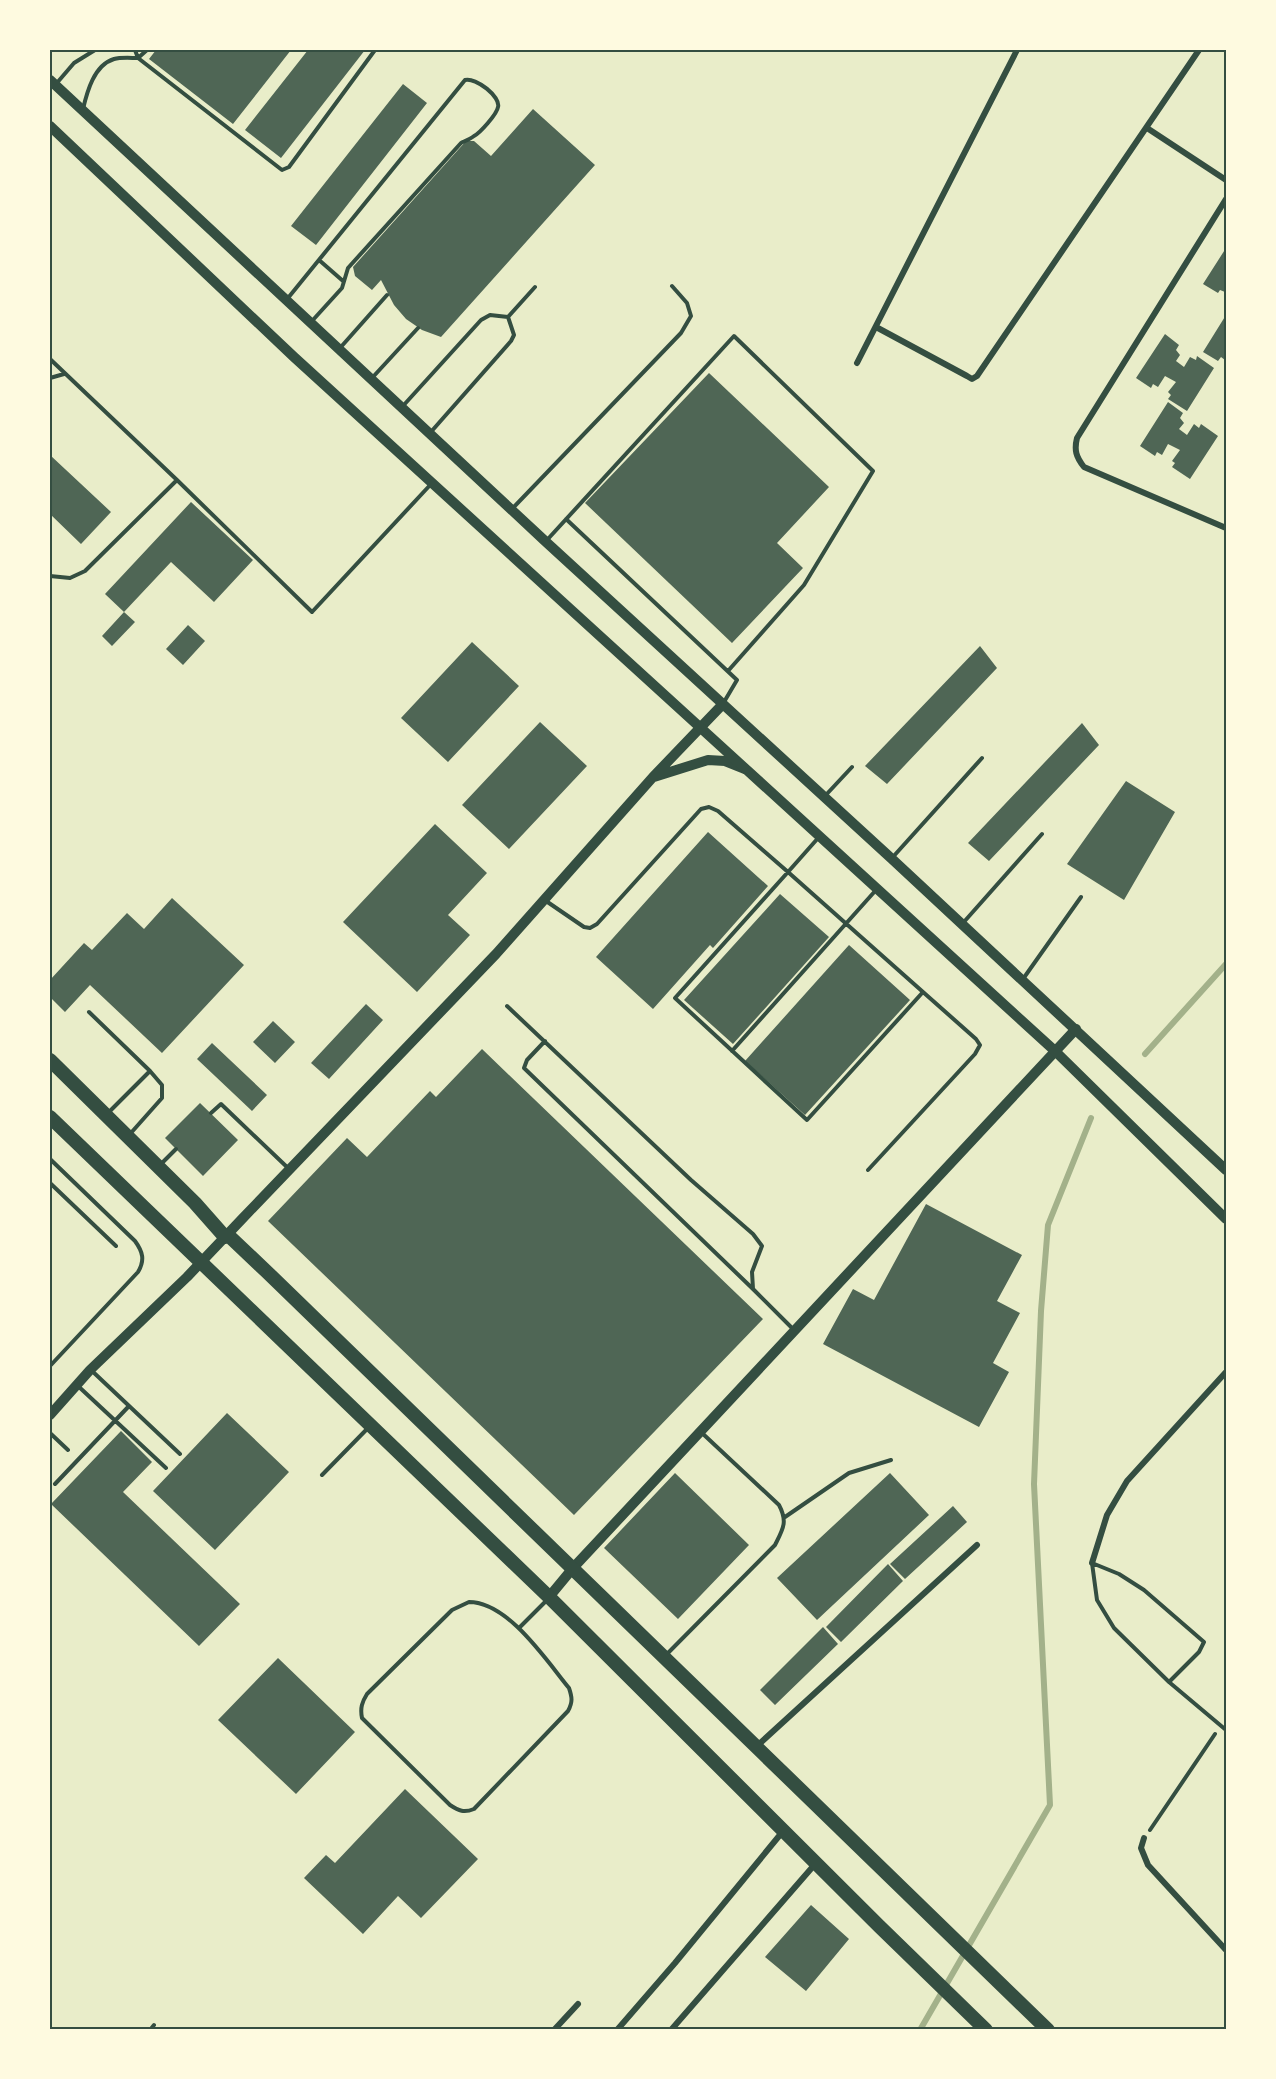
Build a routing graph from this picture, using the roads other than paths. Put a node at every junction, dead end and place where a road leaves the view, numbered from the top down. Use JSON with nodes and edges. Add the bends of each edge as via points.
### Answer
{"nodes":[{"id":1,"x":95,"y":50,"type":"edge"},
{"id":2,"x":135,"y":50,"type":"edge"},
{"id":3,"x":147,"y":50,"type":"edge"},
{"id":4,"x":375,"y":50,"type":"edge"},
{"id":5,"x":1017,"y":50,"type":"edge"},
{"id":6,"x":1199,"y":50,"type":"edge"},
{"id":7,"x":138,"y":58,"type":"junction"},
{"id":8,"x":52,"y":82,"type":"edge"},
{"id":9,"x":83,"y":110,"type":"junction"},
{"id":10,"x":50,"y":126,"type":"edge"},
{"id":11,"x":1147,"y":128,"type":"junction"},
{"id":12,"x":1227,"y":180,"type":"edge"},
{"id":13,"x":1227,"y":199,"type":"edge"},
{"id":14,"x":319,"y":260,"type":"junction"},
{"id":15,"x":344,"y":282,"type":"junction"},
{"id":16,"x":672,"y":286,"type":"dead end"},
{"id":17,"x":535,"y":287,"type":"dead end"},
{"id":18,"x":387,"y":295,"type":"dead end"},
{"id":19,"x":287,"y":299,"type":"junction"},
{"id":20,"x":508,"y":317,"type":"junction"},
{"id":21,"x":311,"y":322,"type":"junction"},
{"id":22,"x":876,"y":327,"type":"junction"},
{"id":23,"x":418,"y":328,"type":"dead end"},
{"id":24,"x":340,"y":349,"type":"junction"},
{"id":25,"x":50,"y":360,"type":"edge"},
{"id":26,"x":857,"y":363,"type":"dead end"},
{"id":27,"x":65,"y":374,"type":"junction"},
{"id":28,"x":50,"y":378,"type":"edge"},
{"id":29,"x":372,"y":379,"type":"junction"},
{"id":30,"x":402,"y":407,"type":"junction"},
{"id":31,"x":430,"y":433,"type":"junction"},
{"id":32,"x":177,"y":480,"type":"junction"},
{"id":33,"x":432,"y":483,"type":"junction"},
{"id":34,"x":512,"y":510,"type":"junction"},
{"id":35,"x":566,"y":519,"type":"junction"},
{"id":36,"x":1227,"y":528,"type":"edge"},
{"id":37,"x":545,"y":541,"type":"junction"},
{"id":38,"x":50,"y":576,"type":"edge"},
{"id":39,"x":728,"y":671,"type":"junction"},
{"id":40,"x":722,"y":705,"type":"junction"},
{"id":41,"x":701,"y":726,"type":"junction"},
{"id":42,"x":982,"y":758,"type":"dead end"},
{"id":43,"x":852,"y":767,"type":"dead end"},
{"id":44,"x":749,"y":771,"type":"junction"},
{"id":45,"x":653,"y":777,"type":"junction"},
{"id":46,"x":824,"y":797,"type":"junction"},
{"id":47,"x":1042,"y":834,"type":"dead end"},
{"id":48,"x":820,"y":836,"type":"junction"},
{"id":49,"x":892,"y":859,"type":"junction"},
{"id":50,"x":788,"y":872,"type":"junction"},
{"id":51,"x":877,"y":889,"type":"junction"},
{"id":52,"x":1081,"y":897,"type":"dead end"},
{"id":53,"x":544,"y":900,"type":"junction"},
{"id":54,"x":962,"y":924,"type":"junction"},
{"id":55,"x":846,"y":925,"type":"junction"},
{"id":56,"x":1023,"y":980,"type":"junction"},
{"id":57,"x":923,"y":992,"type":"junction"},
{"id":58,"x":507,"y":1006,"type":"dead end"},
{"id":59,"x":89,"y":1012,"type":"dead end"},
{"id":60,"x":1076,"y":1029,"type":"junction"},
{"id":61,"x":545,"y":1041,"type":"junction"},
{"id":62,"x":732,"y":1051,"type":"junction"},
{"id":63,"x":1054,"y":1051,"type":"junction"},
{"id":64,"x":50,"y":1060,"type":"edge"},
{"id":65,"x":150,"y":1071,"type":"junction"},
{"id":66,"x":211,"y":1113,"type":"dead end"},
{"id":67,"x":106,"y":1115,"type":"junction"},
{"id":68,"x":50,"y":1117,"type":"edge"},
{"id":69,"x":128,"y":1137,"type":"junction"},
{"id":70,"x":176,"y":1149,"type":"dead end"},
{"id":71,"x":50,"y":1159,"type":"edge"},
{"id":72,"x":158,"y":1167,"type":"junction"},
{"id":73,"x":290,"y":1169,"type":"junction"},
{"id":74,"x":868,"y":1170,"type":"dead end"},
{"id":75,"x":1227,"y":1170,"type":"edge"},
{"id":76,"x":50,"y":1183,"type":"edge"},
{"id":77,"x":1227,"y":1219,"type":"edge"},
{"id":78,"x":225,"y":1237,"type":"junction"},
{"id":79,"x":116,"y":1246,"type":"dead end"},
{"id":80,"x":202,"y":1263,"type":"junction"},
{"id":81,"x":753,"y":1289,"type":"junction"},
{"id":82,"x":795,"y":1330,"type":"junction"},
{"id":83,"x":50,"y":1366,"type":"edge"},
{"id":84,"x":90,"y":1370,"type":"junction"},
{"id":85,"x":1227,"y":1372,"type":"edge"},
{"id":86,"x":77,"y":1386,"type":"junction"},
{"id":87,"x":129,"y":1406,"type":"junction"},
{"id":88,"x":50,"y":1415,"type":"edge"},
{"id":89,"x":116,"y":1420,"type":"junction"},
{"id":90,"x":370,"y":1425,"type":"junction"},
{"id":91,"x":701,"y":1431,"type":"junction"},
{"id":92,"x":180,"y":1454,"type":"dead end"},
{"id":93,"x":891,"y":1460,"type":"dead end"},
{"id":94,"x":166,"y":1467,"type":"dead end"},
{"id":95,"x":322,"y":1475,"type":"dead end"},
{"id":96,"x":55,"y":1484,"type":"dead end"},
{"id":97,"x":785,"y":1517,"type":"junction"},
{"id":98,"x":977,"y":1545,"type":"dead end"},
{"id":99,"x":1092,"y":1563,"type":"junction"},
{"id":100,"x":573,"y":1568,"type":"junction"},
{"id":101,"x":549,"y":1597,"type":"junction"},
{"id":102,"x":519,"y":1628,"type":"junction"},
{"id":103,"x":664,"y":1656,"type":"junction"},
{"id":104,"x":1169,"y":1682,"type":"junction"},
{"id":105,"x":1227,"y":1730,"type":"edge"},
{"id":106,"x":757,"y":1746,"type":"junction"},
{"id":107,"x":784,"y":1830,"type":"junction"},
{"id":108,"x":1144,"y":1838,"type":"road end"},
{"id":109,"x":817,"y":1863,"type":"junction"},
{"id":110,"x":1226,"y":1949,"type":"edge"},
{"id":111,"x":578,"y":2004,"type":"dead end"},
{"id":112,"x":554,"y":2030,"type":"edge"},
{"id":113,"x":617,"y":2030,"type":"edge"},
{"id":114,"x":671,"y":2030,"type":"edge"},
{"id":115,"x":986,"y":2030,"type":"edge"},
{"id":116,"x":1048,"y":2030,"type":"edge"}],
"edges":[{"from":1,"to":8,"type":"lane"},
{"from":2,"to":7,"type":"lane"},
{"from":3,"to":7,"type":"lane"},
{"from":4,"to":7,"type":"lane","via":[[289,167],[282,170]]},
{"from":5,"to":22,"type":"street"},
{"from":6,"to":11,"type":"street"},
{"from":7,"to":9,"type":"lane","via":[[114,59],[105,65],[88,89]]},
{"from":8,"to":9,"type":"main road"},
{"from":9,"to":19,"type":"main road"},
{"from":10,"to":33,"type":"main road"},
{"from":11,"to":12,"type":"street"},
{"from":11,"to":22,"type":"street","via":[[982,370],[972,379]]},
{"from":13,"to":36,"type":"street","via":[[1077,438],[1074,449],[1084,467]]},
{"from":14,"to":15,"type":"lane"},
{"from":14,"to":15,"type":"lane","via":[[465,81],[476,80],[498,99],[497,110],[478,133],[461,143],[348,268]]},
{"from":14,"to":19,"type":"lane"},
{"from":15,"to":21,"type":"lane"},
{"from":16,"to":34,"type":"lane","via":[[687,303],[691,316],[681,333]]},
{"from":17,"to":20,"type":"lane"},
{"from":18,"to":24,"type":"lane"},
{"from":19,"to":21,"type":"main road"},
{"from":20,"to":30,"type":"lane","via":[[490,315],[481,320]]},
{"from":20,"to":31,"type":"lane","via":[[514,335],[511,341]]},
{"from":21,"to":24,"type":"main road"},
{"from":22,"to":26,"type":"street"},
{"from":23,"to":29,"type":"lane"},
{"from":24,"to":29,"type":"main road"},
{"from":25,"to":27,"type":"lane"},
{"from":27,"to":28,"type":"lane"},
{"from":27,"to":32,"type":"lane"},
{"from":29,"to":30,"type":"main road"},
{"from":30,"to":31,"type":"main road"},
{"from":31,"to":34,"type":"main road"},
{"from":32,"to":33,"type":"lane","via":[[312,612]]},
{"from":32,"to":38,"type":"lane","via":[[85,571],[70,578]]},
{"from":33,"to":41,"type":"main road"},
{"from":34,"to":37,"type":"main road"},
{"from":35,"to":37,"type":"lane"},
{"from":35,"to":39,"type":"lane"},
{"from":35,"to":39,"type":"lane","via":[[734,336],[873,471],[804,585]]},
{"from":37,"to":40,"type":"main road"},
{"from":39,"to":40,"type":"lane","via":[[736,680]]},
{"from":40,"to":41,"type":"main road"},
{"from":40,"to":46,"type":"main road"},
{"from":41,"to":44,"type":"main road"},
{"from":41,"to":45,"type":"main road"},
{"from":42,"to":49,"type":"lane"},
{"from":43,"to":46,"type":"lane"},
{"from":44,"to":45,"type":"main road","via":[[725,760],[708,760]]},
{"from":44,"to":48,"type":"main road"},
{"from":45,"to":53,"type":"main road"},
{"from":46,"to":49,"type":"main road"},
{"from":47,"to":54,"type":"lane"},
{"from":48,"to":50,"type":"lane"},
{"from":48,"to":51,"type":"main road"},
{"from":49,"to":54,"type":"main road"},
{"from":50,"to":53,"type":"lane","via":[[709,807],[701,808],[590,928]]},
{"from":50,"to":55,"type":"lane"},
{"from":50,"to":62,"type":"lane","via":[[675,998]]},
{"from":51,"to":55,"type":"lane"},
{"from":51,"to":63,"type":"main road"},
{"from":52,"to":56,"type":"lane"},
{"from":53,"to":73,"type":"main road"},
{"from":54,"to":56,"type":"main road"},
{"from":55,"to":57,"type":"lane"},
{"from":55,"to":62,"type":"lane"},
{"from":56,"to":60,"type":"main road"},
{"from":57,"to":62,"type":"lane","via":[[807,1120]]},
{"from":57,"to":74,"type":"lane","via":[[980,1046]]},
{"from":58,"to":61,"type":"lane"},
{"from":59,"to":65,"type":"lane"},
{"from":60,"to":63,"type":"main road"},
{"from":60,"to":75,"type":"main road"},
{"from":61,"to":81,"type":"lane","via":[[753,1234],[762,1246],[752,1272]]},
{"from":61,"to":81,"type":"lane","via":[[524,1068]]},
{"from":63,"to":77,"type":"main road"},
{"from":63,"to":82,"type":"main road"},
{"from":64,"to":67,"type":"highway"},
{"from":65,"to":67,"type":"lane"},
{"from":65,"to":69,"type":"lane","via":[[162,1085],[162,1098]]},
{"from":66,"to":73,"type":"lane","via":[[221,1104]]},
{"from":67,"to":69,"type":"highway"},
{"from":68,"to":80,"type":"highway"},
{"from":69,"to":72,"type":"highway"},
{"from":70,"to":72,"type":"lane"},
{"from":71,"to":83,"type":"lane","via":[[135,1241],[144,1257],[138,1272]]},
{"from":72,"to":78,"type":"highway"},
{"from":73,"to":78,"type":"main road"},
{"from":76,"to":79,"type":"lane"},
{"from":78,"to":80,"type":"main road"},
{"from":78,"to":100,"type":"highway","via":[[229,1236]]},
{"from":80,"to":84,"type":"main road"},
{"from":80,"to":90,"type":"highway"},
{"from":81,"to":82,"type":"lane"},
{"from":82,"to":91,"type":"main road"},
{"from":84,"to":86,"type":"main road"},
{"from":84,"to":87,"type":"lane"},
{"from":85,"to":99,"type":"street","via":[[1127,1481],[1107,1515]]},
{"from":86,"to":88,"type":"main road"},
{"from":86,"to":89,"type":"lane"},
{"from":87,"to":89,"type":"lane"},
{"from":87,"to":92,"type":"lane"},
{"from":89,"to":94,"type":"lane"},
{"from":89,"to":96,"type":"lane"},
{"from":90,"to":95,"type":"lane"},
{"from":90,"to":101,"type":"highway"},
{"from":91,"to":97,"type":"lane","via":[[779,1505]]},
{"from":91,"to":100,"type":"main road"},
{"from":93,"to":97,"type":"lane","via":[[849,1473]]},
{"from":97,"to":103,"type":"lane","via":[[775,1545]]},
{"from":98,"to":106,"type":"street"},
{"from":99,"to":104,"type":"lane","via":[[1097,1600],[1114,1628]]},
{"from":99,"to":104,"type":"lane","via":[[1144,1590],[1204,1642]]},
{"from":100,"to":101,"type":"main road"},
{"from":100,"to":103,"type":"highway"},
{"from":101,"to":102,"type":"lane"},
{"from":101,"to":107,"type":"highway"},
{"from":102,"to":102,"type":"lane","via":[[569,1688],[572,1704],[474,1809],[459,1811],[362,1718],[362,1702],[460,1605],[488,1605]]},
{"from":103,"to":106,"type":"highway"},
{"from":104,"to":105,"type":"lane"},
{"from":106,"to":116,"type":"highway"},
{"from":107,"to":109,"type":"highway"},
{"from":107,"to":113,"type":"street"},
{"from":108,"to":110,"type":"street","via":[[1141,1848],[1148,1865]]},
{"from":109,"to":114,"type":"street"},
{"from":109,"to":115,"type":"highway"},
{"from":111,"to":112,"type":"street"}]}
